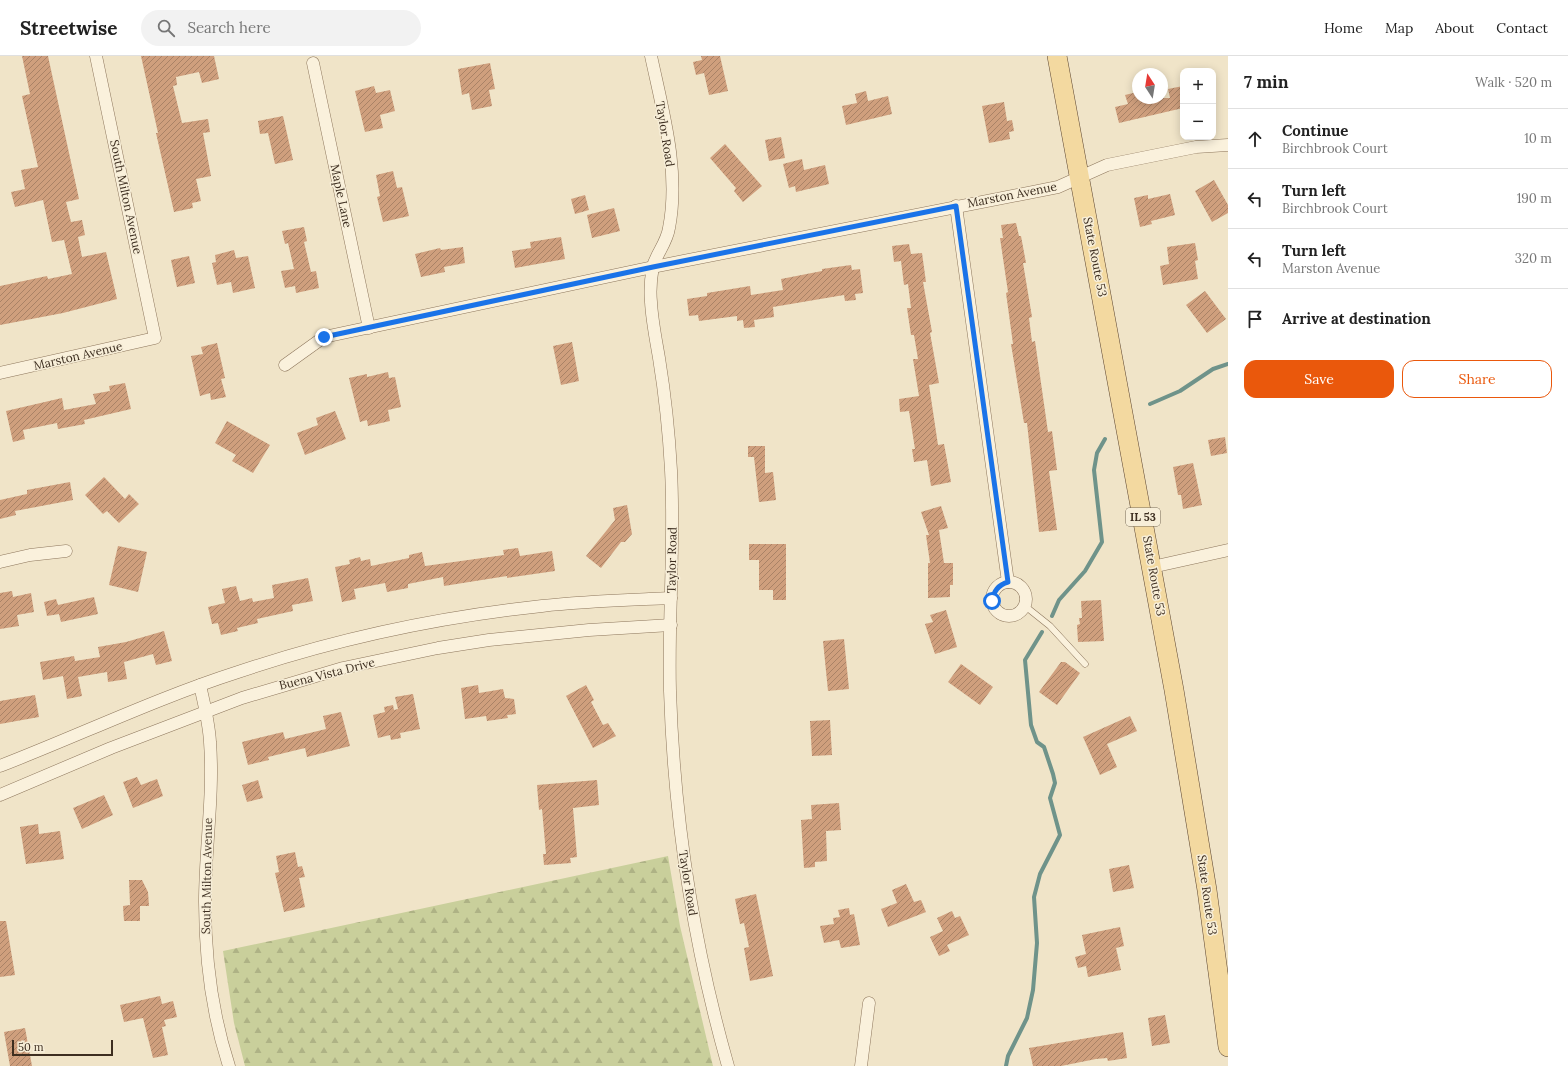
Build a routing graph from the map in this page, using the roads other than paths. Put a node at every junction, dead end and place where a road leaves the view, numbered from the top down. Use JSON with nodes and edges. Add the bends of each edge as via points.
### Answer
{"nodes":[{"id":1,"x":96,"y":56,"type":"edge"},
{"id":2,"x":651,"y":56,"type":"edge"},
{"id":3,"x":1057,"y":56,"type":"edge"},
{"id":4,"x":313,"y":64,"type":"dead end"},
{"id":5,"x":1228,"y":145,"type":"edge"},
{"id":6,"x":1080,"y":178,"type":"junction"},
{"id":7,"x":956,"y":206,"type":"junction"},
{"id":8,"x":653,"y":267,"type":"junction"},
{"id":9,"x":369,"y":328,"type":"junction"},
{"id":10,"x":156,"y":338,"type":"joint"},
{"id":11,"x":285,"y":365,"type":"dead end"},
{"id":12,"x":0,"y":373,"type":"edge"},
{"id":13,"x":1228,"y":550,"type":"edge"},
{"id":14,"x":66,"y":551,"type":"dead end"},
{"id":15,"x":0,"y":562,"type":"edge"},
{"id":16,"x":1152,"y":567,"type":"junction"},
{"id":17,"x":1008,"y":582,"type":"junction"},
{"id":18,"x":671,"y":598,"type":"junction"},
{"id":19,"x":1025,"y":606,"type":"junction"},
{"id":20,"x":671,"y":625,"type":"junction"},
{"id":21,"x":1085,"y":664,"type":"dead end"},
{"id":22,"x":200,"y":685,"type":"junction"},
{"id":23,"x":205,"y":711,"type":"junction"},
{"id":24,"x":0,"y":766,"type":"edge"},
{"id":25,"x":0,"y":794,"type":"edge"},
{"id":26,"x":869,"y":1003,"type":"dead end"},
{"id":27,"x":1228,"y":1047,"type":"edge"},
{"id":28,"x":229,"y":1066,"type":"edge"},
{"id":29,"x":728,"y":1066,"type":"edge"},
{"id":30,"x":861,"y":1066,"type":"edge"}],
"edges":[{"from":1,"to":10,"type":"street","name":"South Milton Avenue"},
{"from":2,"to":8,"type":"street","name":"Taylor Road","via":[[670,148],[673,189],[669,230]]},
{"from":3,"to":6,"type":"main road","name":"State Route 53","number":"IL 53"},
{"from":4,"to":9,"type":"street","name":"Maple Lane"},
{"from":5,"to":6,"type":"street","name":"Marston Avenue","via":[[1196,146],[1107,165]]},
{"from":6,"to":7,"type":"street","name":"Marston Avenue","via":[[1058,187]]},
{"from":6,"to":16,"type":"main road","name":"State Route 53","number":"IL 53"},
{"from":7,"to":8,"type":"street","name":"Marston Avenue"},
{"from":7,"to":17,"type":"street"},
{"from":8,"to":9,"type":"street","name":"Marston Avenue"},
{"from":8,"to":18,"type":"street","name":"Taylor Road","via":[[650,301],[664,394],[671,470]]},
{"from":9,"to":11,"type":"street","name":"Marston Avenue","via":[[324,337]]},
{"from":10,"to":12,"type":"street","name":"Marston Avenue"},
{"from":13,"to":16,"type":"street"},
{"from":14,"to":15,"type":"street"},
{"from":16,"to":27,"type":"main road","name":"State Route 53","number":"IL 53","via":[[1207,890]]},
{"from":17,"to":19,"type":"street","via":[[1021,586],[1025,594]]},
{"from":17,"to":19,"type":"street","via":[[998,586],[993,593],[992,601],[996,610],[1008,616],[1016,615]]},
{"from":18,"to":20,"type":"street","name":"Taylor Road"},
{"from":18,"to":22,"type":"street","via":[[542,606],[439,621],[339,642],[280,658]]},
{"from":19,"to":21,"type":"lane","via":[[1050,626]]},
{"from":20,"to":23,"type":"street","name":"Buena Vista Drive","via":[[573,632],[438,648],[282,684]]},
{"from":20,"to":29,"type":"street","name":"Taylor Road","via":[[672,749],[683,857],[705,978]]},
{"from":22,"to":23,"type":"street","name":"South Milton Avenue"},
{"from":22,"to":24,"type":"street"},
{"from":23,"to":25,"type":"street","name":"Buena Vista Drive"},
{"from":23,"to":28,"type":"street","name":"South Milton Avenue","via":[[210,742],[206,941],[216,1012]]},
{"from":26,"to":30,"type":"street"}]}
